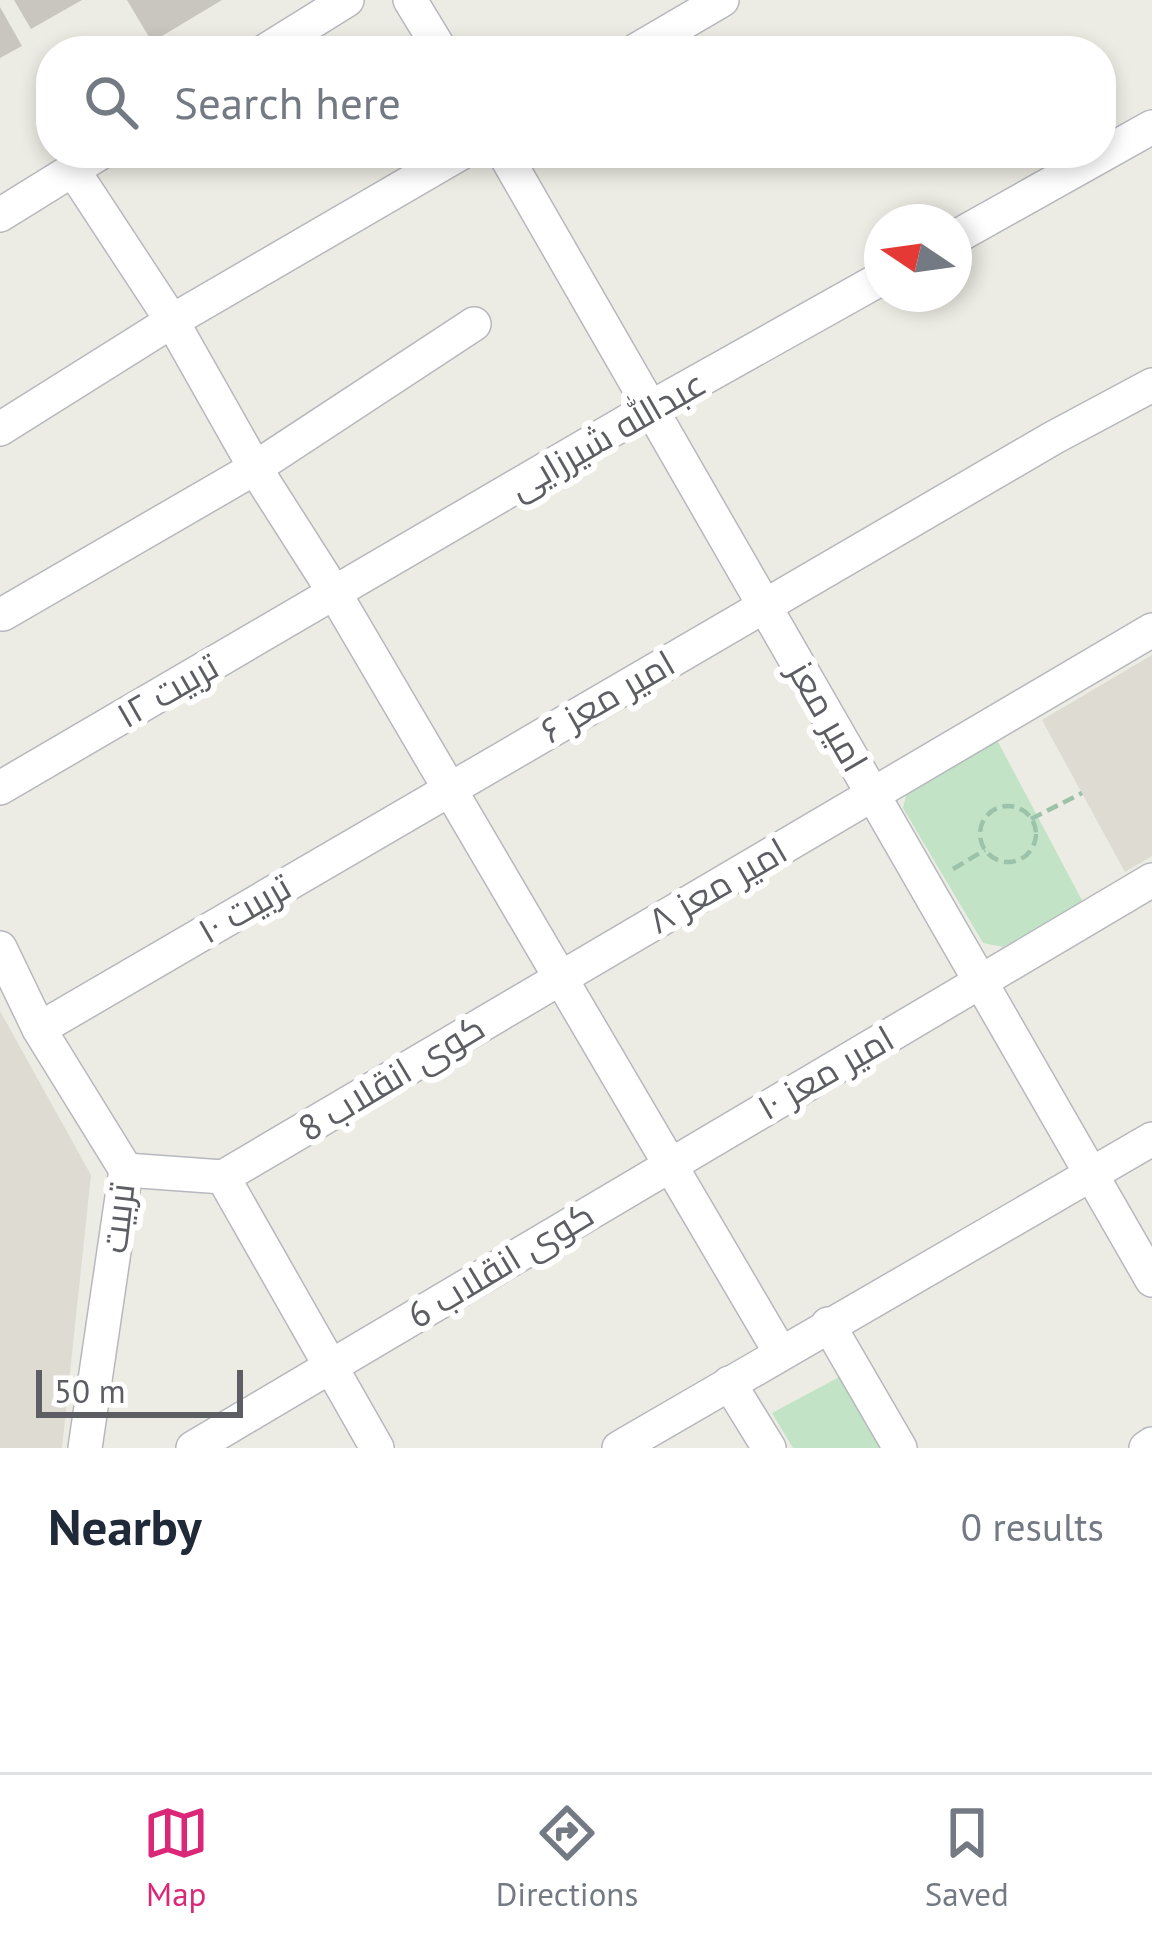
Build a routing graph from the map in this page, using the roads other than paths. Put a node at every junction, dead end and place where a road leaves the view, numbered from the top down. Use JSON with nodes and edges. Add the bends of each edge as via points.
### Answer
{"nodes":[{"id":1,"x":347,"y":0,"type":"edge"},
{"id":2,"x":410,"y":0,"type":"edge"},
{"id":3,"x":722,"y":0,"type":"edge"},
{"id":4,"x":289,"y":36,"type":"edge"},
{"id":5,"x":432,"y":36,"type":"edge"},
{"id":6,"x":661,"y":36,"type":"edge"},
{"id":7,"x":1152,"y":127,"type":"edge"},
{"id":8,"x":1116,"y":147,"type":"edge"},
{"id":9,"x":76,"y":168,"type":"edge"},
{"id":10,"x":91,"y":168,"type":"edge"},
{"id":11,"x":435,"y":168,"type":"edge"},
{"id":12,"x":513,"y":168,"type":"edge"},
{"id":13,"x":1079,"y":168,"type":"edge"},
{"id":14,"x":0,"y":215,"type":"edge"},
{"id":15,"x":972,"y":228,"type":"edge"},
{"id":16,"x":864,"y":288,"type":"edge"},
{"id":17,"x":172,"y":321,"type":"junction"},
{"id":18,"x":474,"y":324,"type":"dead end"},
{"id":19,"x":1152,"y":386,"type":"edge"},
{"id":20,"x":650,"y":408,"type":"junction"},
{"id":21,"x":0,"y":429,"type":"edge"},
{"id":22,"x":255,"y":468,"type":"junction"},
{"id":23,"x":334,"y":592,"type":"junction"},
{"id":24,"x":764,"y":605,"type":"junction"},
{"id":25,"x":3,"y":614,"type":"dead end"},
{"id":26,"x":1152,"y":630,"type":"edge"},
{"id":27,"x":449,"y":787,"type":"junction"},
{"id":28,"x":0,"y":788,"type":"edge"},
{"id":29,"x":874,"y":793,"type":"junction"},
{"id":30,"x":1152,"y":880,"type":"edge"},
{"id":31,"x":0,"y":947,"type":"edge"},
{"id":32,"x":560,"y":976,"type":"junction"},
{"id":33,"x":980,"y":981,"type":"junction"},
{"id":34,"x":39,"y":1029,"type":"junction"},
{"id":35,"x":1152,"y":1139,"type":"edge"},
{"id":36,"x":669,"y":1163,"type":"junction"},
{"id":37,"x":126,"y":1170,"type":"junction"},
{"id":38,"x":1091,"y":1174,"type":"junction"},
{"id":39,"x":223,"y":1177,"type":"junction"},
{"id":40,"x":1152,"y":1280,"type":"edge"},
{"id":41,"x":828,"y":1324,"type":"junction"},
{"id":42,"x":780,"y":1352,"type":"junction"},
{"id":43,"x":330,"y":1364,"type":"junction"},
{"id":44,"x":729,"y":1383,"type":"junction"},
{"id":45,"x":86,"y":1448,"type":"edge"},
{"id":46,"x":193,"y":1448,"type":"edge"},
{"id":47,"x":377,"y":1448,"type":"edge"},
{"id":48,"x":619,"y":1448,"type":"edge"},
{"id":49,"x":769,"y":1448,"type":"edge"},
{"id":50,"x":901,"y":1448,"type":"edge"}],
"edges":[{"from":1,"to":4,"type":"street"},
{"from":2,"to":5,"type":"street"},
{"from":3,"to":6,"type":"street"},
{"from":7,"to":8,"type":"street"},
{"from":9,"to":14,"type":"street"},
{"from":10,"to":17,"type":"street"},
{"from":11,"to":17,"type":"street"},
{"from":12,"to":20,"type":"street","name":"امیر معز"},
{"from":13,"to":15,"type":"street"},
{"from":16,"to":20,"type":"street","name":"عبدالله شیرزایی"},
{"from":17,"to":21,"type":"street"},
{"from":17,"to":22,"type":"street"},
{"from":18,"to":22,"type":"street"},
{"from":19,"to":24,"type":"street","name":"امیر معز ۶"},
{"from":20,"to":23,"type":"street","name":"عبدالله شیرزایی"},
{"from":20,"to":24,"type":"street","name":"امیر معز"},
{"from":22,"to":23,"type":"street"},
{"from":22,"to":25,"type":"street"},
{"from":23,"to":27,"type":"street"},
{"from":23,"to":28,"type":"street","name":"تربیت ۱۲"},
{"from":24,"to":27,"type":"street","name":"امیر معز ۶"},
{"from":24,"to":29,"type":"street","name":"امیر معز"},
{"from":26,"to":29,"type":"street","name":"امیر معز ۸"},
{"from":27,"to":32,"type":"street"},
{"from":27,"to":34,"type":"street","name":"تربیت ۱۰"},
{"from":29,"to":32,"type":"street","name":"امیر معز ۸"},
{"from":29,"to":33,"type":"street","name":"امیر معز"},
{"from":30,"to":33,"type":"street","name":"امیر معز ۱۰"},
{"from":31,"to":34,"type":"street","name":"تربیت"},
{"from":32,"to":36,"type":"street"},
{"from":32,"to":39,"type":"street","name":"کوی انقلاب 8"},
{"from":33,"to":36,"type":"street","name":"امیر معز ۱۰"},
{"from":33,"to":38,"type":"street","name":"امیر معز"},
{"from":34,"to":37,"type":"street","name":"تربیت"},
{"from":35,"to":38,"type":"street"},
{"from":36,"to":42,"type":"street"},
{"from":36,"to":43,"type":"street","name":"کوی انقلاب 6"},
{"from":37,"to":39,"type":"street"},
{"from":37,"to":45,"type":"street","name":"تربیت"},
{"from":38,"to":40,"type":"street","name":"امیر معز"},
{"from":38,"to":41,"type":"street"},
{"from":39,"to":43,"type":"street"},
{"from":41,"to":42,"type":"street"},
{"from":41,"to":50,"type":"street"},
{"from":42,"to":44,"type":"street"},
{"from":43,"to":46,"type":"street","name":"کوی انقلاب 6"},
{"from":43,"to":47,"type":"street"},
{"from":44,"to":48,"type":"street"},
{"from":44,"to":49,"type":"street"}]}
